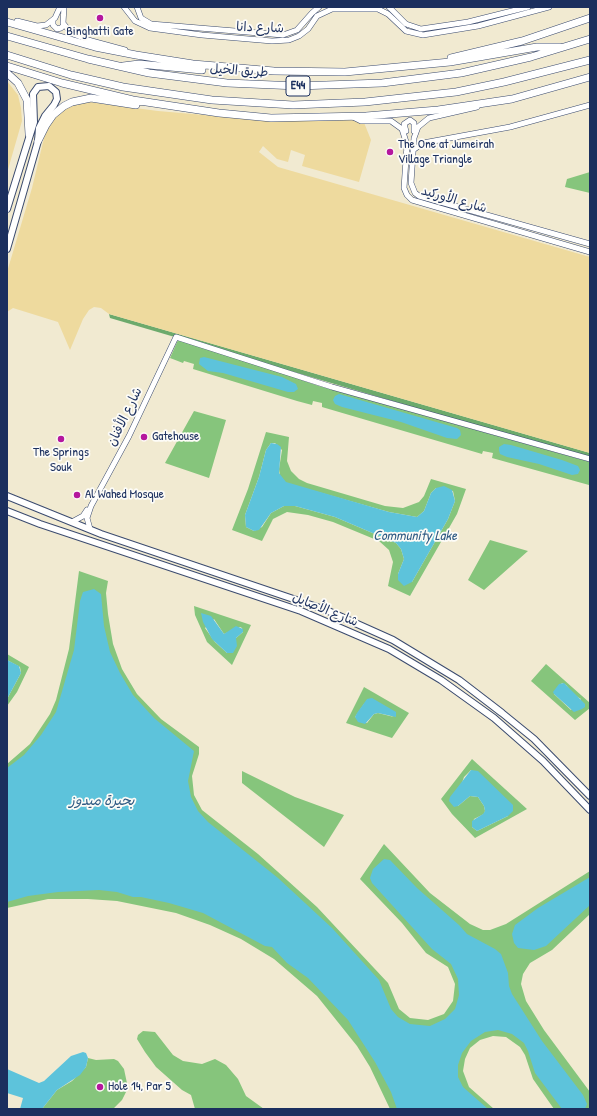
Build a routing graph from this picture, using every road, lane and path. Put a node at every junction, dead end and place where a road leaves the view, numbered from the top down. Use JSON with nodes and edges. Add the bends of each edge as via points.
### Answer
{"nodes":[{"id":1,"x":60,"y":7,"type":"edge"},
{"id":2,"x":64,"y":7,"type":"edge"},
{"id":3,"x":124,"y":7,"type":"edge"},
{"id":4,"x":137,"y":7,"type":"edge"},
{"id":5,"x":319,"y":7,"type":"edge"},
{"id":6,"x":389,"y":7,"type":"edge"},
{"id":7,"x":528,"y":7,"type":"edge"},
{"id":8,"x":549,"y":7,"type":"edge"},
{"id":9,"x":590,"y":18,"type":"edge"},
{"id":10,"x":7,"y":20,"type":"edge"},
{"id":11,"x":53,"y":21,"type":"junction"},
{"id":12,"x":64,"y":25,"type":"junction"},
{"id":13,"x":7,"y":36,"type":"edge"},
{"id":14,"x":590,"y":39,"type":"edge"},
{"id":15,"x":564,"y":48,"type":"junction"},
{"id":16,"x":7,"y":55,"type":"edge"},
{"id":17,"x":136,"y":56,"type":"junction"},
{"id":18,"x":590,"y":60,"type":"edge"},
{"id":19,"x":419,"y":64,"type":"junction"},
{"id":20,"x":7,"y":66,"type":"edge"},
{"id":21,"x":118,"y":67,"type":"junction"},
{"id":22,"x":274,"y":71,"type":"junction"},
{"id":23,"x":7,"y":74,"type":"edge"},
{"id":24,"x":590,"y":77,"type":"edge"},
{"id":25,"x":486,"y":103,"type":"junction"},
{"id":26,"x":590,"y":104,"type":"edge"},
{"id":27,"x":180,"y":108,"type":"junction"},
{"id":28,"x":353,"y":117,"type":"junction"},
{"id":29,"x":29,"y":134,"type":"junction"},
{"id":30,"x":414,"y":138,"type":"junction"},
{"id":31,"x":38,"y":141,"type":"junction"},
{"id":32,"x":407,"y":145,"type":"junction"},
{"id":33,"x":413,"y":150,"type":"junction"},
{"id":34,"x":7,"y":209,"type":"edge"},
{"id":35,"x":543,"y":231,"type":"junction"},
{"id":36,"x":523,"y":232,"type":"junction"},
{"id":37,"x":590,"y":244,"type":"edge"},
{"id":38,"x":8,"y":247,"type":"edge"},
{"id":39,"x":590,"y":252,"type":"edge"},
{"id":40,"x":7,"y":255,"type":"edge"},
{"id":41,"x":590,"y":459,"type":"edge"},
{"id":42,"x":8,"y":497,"type":"edge"},
{"id":43,"x":90,"y":506,"type":"junction"},
{"id":44,"x":7,"y":511,"type":"edge"},
{"id":45,"x":72,"y":522,"type":"junction"},
{"id":46,"x":90,"y":529,"type":"junction"},
{"id":47,"x":590,"y":796,"type":"edge"},
{"id":48,"x":590,"y":810,"type":"edge"}],
"edges":[{"from":1,"to":11,"type":"street"},
{"from":2,"to":12,"type":"street"},
{"from":3,"to":8,"type":"street","name":"شارع دانا","via":[[135,21],[150,28],[272,41],[289,40],[300,36],[318,16],[332,9],[378,9],[406,30],[423,35],[478,26]]},
{"from":4,"to":5,"type":"street","name":"شارع دانا","via":[[141,18],[151,24],[283,35],[297,30]]},
{"from":6,"to":7,"type":"street","via":[[406,24],[421,29],[468,22]]},
{"from":9,"to":19,"type":"highway","via":[[515,43]]},
{"from":10,"to":11,"type":"street","via":[[37,26]]},
{"from":10,"to":17,"type":"highway","via":[[89,45]]},
{"from":11,"to":12,"type":"street","via":[[57,29]]},
{"from":12,"to":17,"type":"street","via":[[76,36]]},
{"from":13,"to":21,"type":"highway","name":"طريق الخيل","number":"E44"},
{"from":14,"to":15,"type":"highway","name":"طريق الخيل","number":"E44"},
{"from":15,"to":19,"type":"highway","via":[[537,48],[477,59]]},
{"from":15,"to":21,"type":"highway","name":"طريق الخيل","number":"E44","via":[[461,73],[400,82],[346,86],[232,84]]},
{"from":16,"to":18,"type":"highway","number":"E44","via":[[71,75],[145,91],[234,102],[293,105],[359,103],[450,93]]},
{"from":17,"to":22,"type":"highway"},
{"from":19,"to":22,"type":"highway","via":[[330,72]]},
{"from":20,"to":27,"type":"highway","via":[[80,88]]},
{"from":21,"to":22,"type":"highway","via":[[139,64],[251,73]]},
{"from":23,"to":29,"type":"highway","via":[[18,83],[27,100]]},
{"from":24,"to":25,"type":"highway","via":[[526,96]]},
{"from":25,"to":28,"type":"highway"},
{"from":25,"to":30,"type":"street","name":"شارع الأوركيد","via":[[426,119],[418,127]]},
{"from":26,"to":33,"type":"street","via":[[510,127],[423,143]]},
{"from":27,"to":28,"type":"highway","via":[[256,117]]},
{"from":27,"to":31,"type":"highway","via":[[160,108],[96,99],[77,100],[53,115]]},
{"from":28,"to":32,"type":"street","name":"شارع الأوركيد","via":[[361,121],[387,120],[396,123],[404,132]]},
{"from":29,"to":31,"type":"main road","via":[[34,119],[33,94],[38,88],[48,86],[56,92],[57,99],[41,122]]},
{"from":29,"to":34,"type":"main road"},
{"from":30,"to":32,"type":"street","via":[[414,123],[407,120],[404,125],[408,136]]},
{"from":30,"to":33,"type":"street","name":"شارع الأوركيد"},
{"from":31,"to":38,"type":"main road"},
{"from":32,"to":36,"type":"street","name":"شارع الأوركيد","via":[[404,188],[409,198]]},
{"from":33,"to":35,"type":"street","name":"شارع الأوركيد","via":[[412,186],[417,194]]},
{"from":35,"to":36,"type":"street"},
{"from":35,"to":37,"type":"street","name":"شارع الأوركيد"},
{"from":36,"to":39,"type":"street","name":"شارع الأوركيد"},
{"from":38,"to":40,"type":"main road"},
{"from":41,"to":43,"type":"street","name":"شارع الأفنان","via":[[332,387],[176,337],[129,436]]},
{"from":42,"to":45,"type":"main road","name":"شارع الأصايل"},
{"from":43,"to":45,"type":"street","name":"شارع الأفنان","via":[[83,516]]},
{"from":43,"to":46,"type":"street","name":"شارع الأفنان","via":[[87,518]]},
{"from":44,"to":48,"type":"main road","name":"شارع الأصايل","via":[[301,611],[389,649],[441,680],[494,718],[543,761]]},
{"from":45,"to":46,"type":"main road","name":"شارع الأصايل"},
{"from":46,"to":47,"type":"main road","name":"شارع الأصايل","via":[[312,604],[392,640],[459,680],[497,708],[534,739]]}]}
